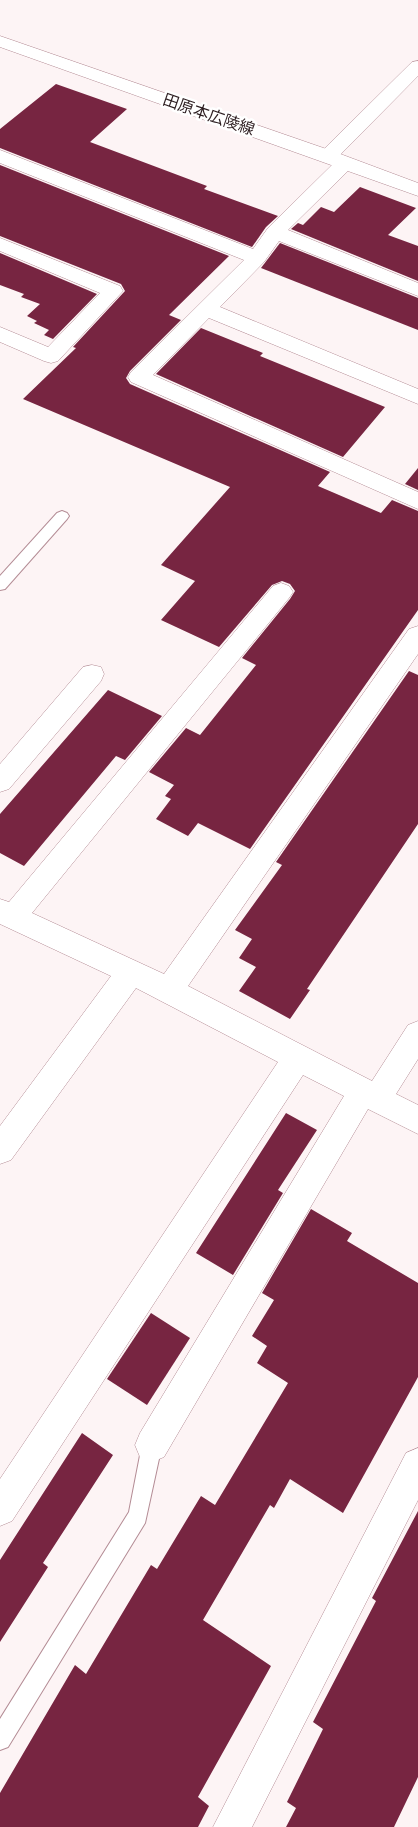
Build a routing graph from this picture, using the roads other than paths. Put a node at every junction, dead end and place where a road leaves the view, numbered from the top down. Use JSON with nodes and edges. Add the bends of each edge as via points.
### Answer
{"nodes":[{"id":1,"x":0,"y":41,"type":"edge"},
{"id":2,"x":418,"y":66,"type":"edge"},
{"id":3,"x":0,"y":156,"type":"edge"},
{"id":4,"x":328,"y":156,"type":"junction"},
{"id":5,"x":346,"y":163,"type":"junction"},
{"id":6,"x":418,"y":190,"type":"edge"},
{"id":7,"x":275,"y":232,"type":"junction"},
{"id":8,"x":0,"y":244,"type":"edge"},
{"id":9,"x":257,"y":258,"type":"junction"},
{"id":10,"x":418,"y":290,"type":"edge"},
{"id":11,"x":206,"y":309,"type":"junction"},
{"id":12,"x":0,"y":334,"type":"edge"},
{"id":13,"x":418,"y":398,"type":"edge"},
{"id":14,"x":418,"y":501,"type":"edge"},
{"id":15,"x":62,"y":516,"type":"dead end"},
{"id":16,"x":0,"y":585,"type":"edge"},
{"id":17,"x":281,"y":592,"type":"dead end"},
{"id":18,"x":418,"y":635,"type":"edge"},
{"id":19,"x":92,"y":674,"type":"dead end"},
{"id":20,"x":0,"y":782,"type":"edge"},
{"id":21,"x":6,"y":914,"type":"edge"},
{"id":22,"x":131,"y":972,"type":"junction"},
{"id":23,"x":169,"y":990,"type":"junction"},
{"id":24,"x":418,"y":1034,"type":"edge"},
{"id":25,"x":298,"y":1057,"type":"junction"},
{"id":26,"x":370,"y":1095,"type":"junction"},
{"id":27,"x":418,"y":1120,"type":"edge"},
{"id":28,"x":0,"y":1150,"type":"edge"},
{"id":29,"x":152,"y":1445,"type":"joint"},
{"id":30,"x":418,"y":1465,"type":"edge"},
{"id":31,"x":0,"y":1509,"type":"edge"},
{"id":32,"x":0,"y":1739,"type":"edge"},
{"id":33,"x":232,"y":1827,"type":"edge"}],
"edges":[{"from":1,"to":4,"type":"street","name":"田原本広陵線"},
{"from":2,"to":4,"type":"street"},
{"from":3,"to":9,"type":"street"},
{"from":4,"to":5,"type":"street","name":"田原本広陵線"},
{"from":5,"to":6,"type":"street","name":"田原本広陵線"},
{"from":5,"to":7,"type":"street"},
{"from":7,"to":9,"type":"street"},
{"from":7,"to":10,"type":"street"},
{"from":8,"to":12,"type":"street","via":[[113,291],[50,356]]},
{"from":9,"to":11,"type":"street"},
{"from":11,"to":13,"type":"street"},
{"from":11,"to":14,"type":"street","via":[[139,377]]},
{"from":15,"to":16,"type":"lane"},
{"from":17,"to":21,"type":"street"},
{"from":18,"to":23,"type":"street"},
{"from":19,"to":20,"type":"street"},
{"from":21,"to":22,"type":"street"},
{"from":22,"to":23,"type":"street"},
{"from":22,"to":28,"type":"street"},
{"from":23,"to":25,"type":"street"},
{"from":24,"to":26,"type":"street"},
{"from":25,"to":26,"type":"street"},
{"from":25,"to":31,"type":"street"},
{"from":26,"to":27,"type":"street"},
{"from":26,"to":29,"type":"street"},
{"from":29,"to":32,"type":"lane","via":[[138,1516]]},
{"from":30,"to":33,"type":"street"}]}
